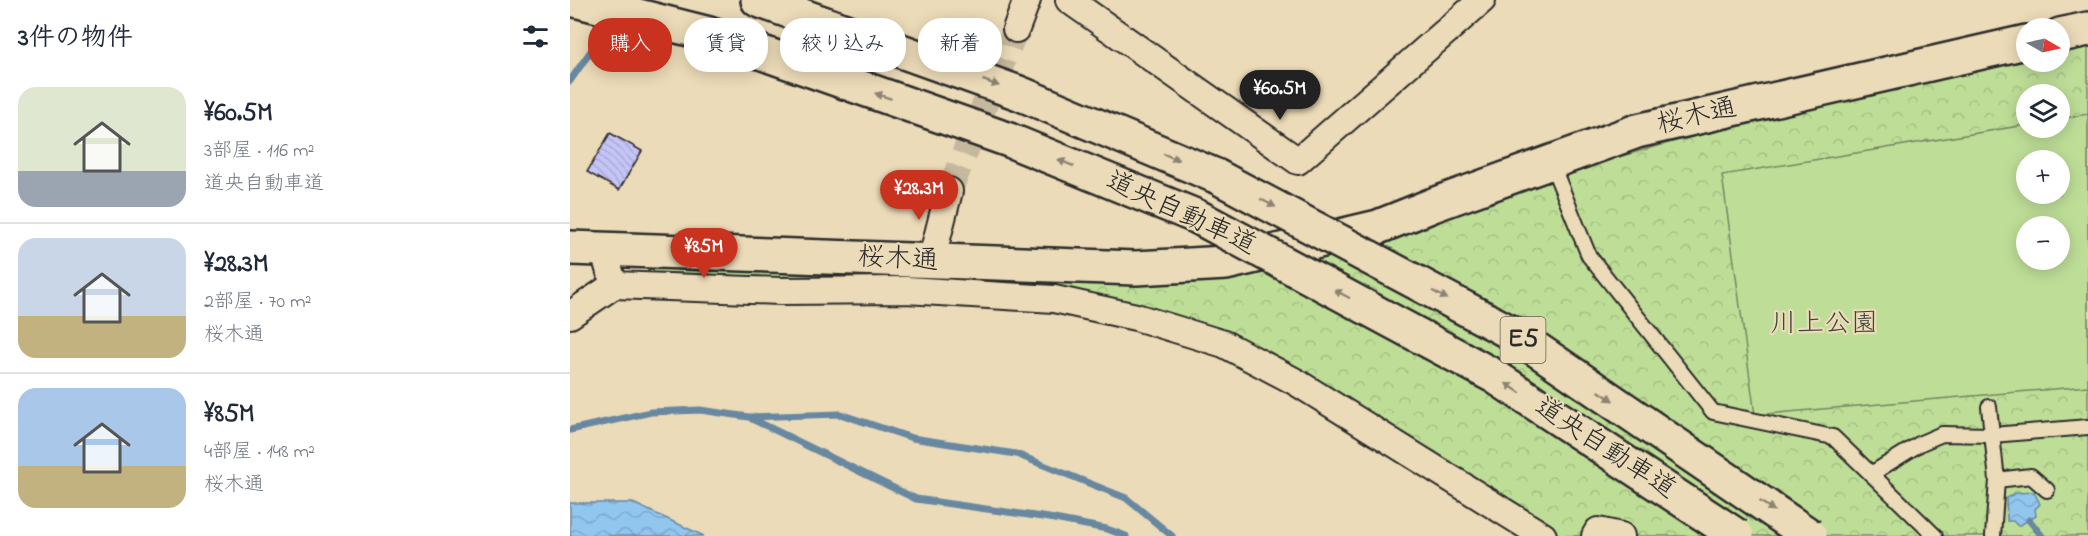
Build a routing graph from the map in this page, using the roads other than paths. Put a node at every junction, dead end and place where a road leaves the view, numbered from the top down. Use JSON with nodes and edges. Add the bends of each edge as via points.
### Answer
{"nodes":[{"id":1,"x":575,"y":0,"type":"edge"},
{"id":2,"x":758,"y":0,"type":"edge"},
{"id":3,"x":1028,"y":0,"type":"edge"},
{"id":4,"x":1069,"y":0,"type":"edge"},
{"id":5,"x":1482,"y":0,"type":"edge"},
{"id":6,"x":1016,"y":28,"type":"tunnel mouth"},
{"id":7,"x":2088,"y":29,"type":"edge"},
{"id":8,"x":2070,"y":33,"type":"edge"},
{"id":9,"x":2016,"y":44,"type":"edge"},
{"id":10,"x":1551,"y":162,"type":"junction"},
{"id":11,"x":949,"y":191,"type":"tunnel mouth"},
{"id":12,"x":570,"y":248,"type":"edge"},
{"id":13,"x":603,"y":249,"type":"junction"},
{"id":14,"x":931,"y":262,"type":"junction"},
{"id":15,"x":615,"y":285,"type":"junction"},
{"id":16,"x":570,"y":315,"type":"edge"},
{"id":17,"x":1989,"y":407,"type":"dead end"},
{"id":18,"x":2088,"y":427,"type":"edge"},
{"id":19,"x":1992,"y":435,"type":"junction"},
{"id":20,"x":1871,"y":474,"type":"junction"},
{"id":21,"x":1997,"y":480,"type":"junction"},
{"id":22,"x":2046,"y":490,"type":"dead end"},
{"id":23,"x":1543,"y":536,"type":"edge"},
{"id":24,"x":1595,"y":536,"type":"edge"},
{"id":25,"x":1621,"y":536,"type":"edge"},
{"id":26,"x":1737,"y":536,"type":"edge"},
{"id":27,"x":1810,"y":536,"type":"edge"},
{"id":28,"x":1935,"y":536,"type":"edge"},
{"id":29,"x":1993,"y":536,"type":"edge"}],
"edges":[{"from":26,"to":1,"type":"main road","name":"道央自動車道","number":"E5","one_way":true,"bridge":true,"via":[[1494,376],[1198,217],[1009,140],[709,34]]},
{"from":2,"to":27,"type":"main road","name":"道央自動車道","number":"E5","one_way":true,"bridge":true,"via":[[1019,93],[1216,176],[1517,336]]},
{"from":3,"to":6,"type":"street"},
{"from":4,"to":5,"type":"street","via":[[1298,161]]},
{"from":7,"to":8,"type":"main road"},
{"from":9,"to":10,"type":"main road","name":"桜木通","via":[[1637,131]]},
{"from":10,"to":14,"type":"main road","name":"桜木通","via":[[1378,227],[1226,263],[1136,268]]},
{"from":10,"to":20,"type":"lane","via":[[1589,256],[1713,412],[1833,437]]},
{"from":11,"to":14,"type":"street"},
{"from":12,"to":13,"type":"main road","name":"桜木通"},
{"from":13,"to":14,"type":"main road","name":"桜木通"},
{"from":13,"to":15,"type":"street"},
{"from":15,"to":16,"type":"street"},
{"from":15,"to":23,"type":"street","via":[[780,291],[906,290],[1043,298],[1137,317],[1224,344],[1296,381]]},
{"from":17,"to":19,"type":"lane"},
{"from":18,"to":19,"type":"lane"},
{"from":19,"to":20,"type":"lane","via":[[1942,434]]},
{"from":19,"to":21,"type":"lane"},
{"from":20,"to":28,"type":"lane"},
{"from":21,"to":22,"type":"lane","via":[[2031,476]]},
{"from":21,"to":29,"type":"lane"},
{"from":24,"to":25,"type":"street","via":[[1598,531]]}]}
